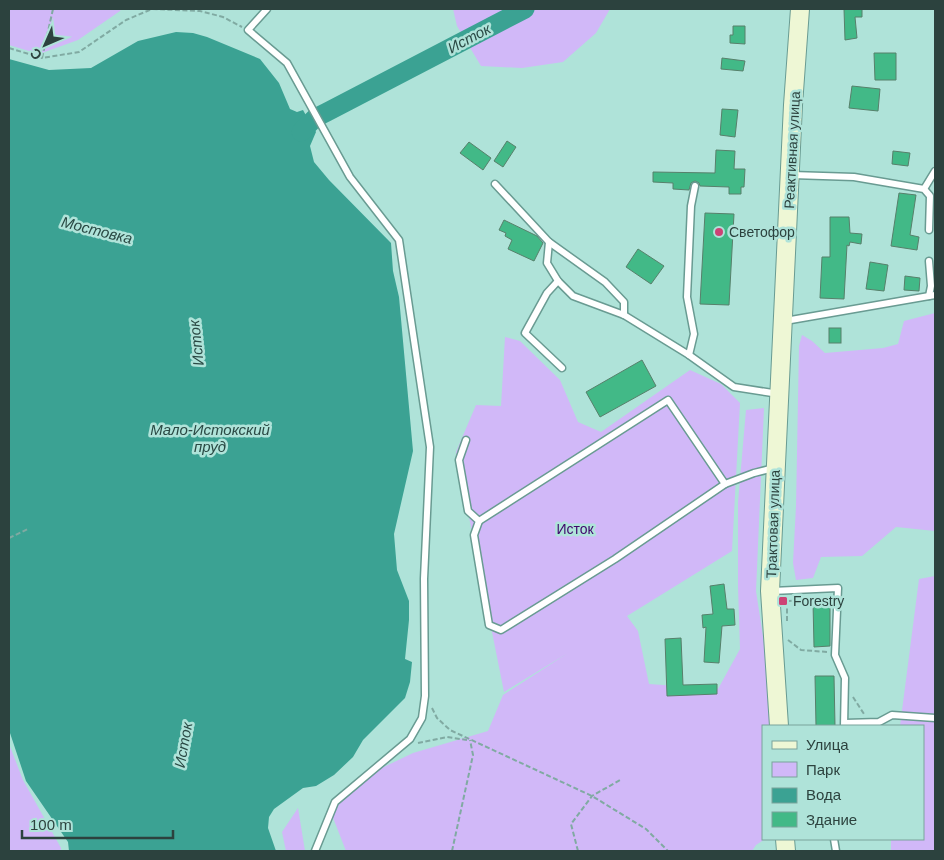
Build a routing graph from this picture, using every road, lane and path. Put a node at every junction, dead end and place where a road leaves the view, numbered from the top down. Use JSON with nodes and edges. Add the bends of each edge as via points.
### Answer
{"nodes":[{"id":1,"x":53,"y":9,"type":"edge"},
{"id":2,"x":197,"y":9,"type":"edge"},
{"id":3,"x":267,"y":9,"type":"edge"},
{"id":4,"x":800,"y":9,"type":"edge"},
{"id":5,"x":200,"y":11,"type":"junction"},
{"id":6,"x":248,"y":30,"type":"junction"},
{"id":7,"x":9,"y":48,"type":"edge"},
{"id":8,"x":42,"y":58,"type":"junction"},
{"id":9,"x":935,"y":171,"type":"edge"},
{"id":10,"x":790,"y":175,"type":"junction"},
{"id":11,"x":495,"y":184,"type":"dead end"},
{"id":12,"x":695,"y":186,"type":"dead end"},
{"id":13,"x":924,"y":189,"type":"junction"},
{"id":14,"x":929,"y":230,"type":"dead end"},
{"id":15,"x":549,"y":242,"type":"junction"},
{"id":16,"x":930,"y":261,"type":"dead end"},
{"id":17,"x":558,"y":281,"type":"junction"},
{"id":18,"x":932,"y":296,"type":"edge"},
{"id":19,"x":624,"y":315,"type":"junction"},
{"id":20,"x":784,"y":321,"type":"junction"},
{"id":21,"x":689,"y":356,"type":"junction"},
{"id":22,"x":562,"y":368,"type":"dead end"},
{"id":23,"x":780,"y":394,"type":"junction"},
{"id":24,"x":466,"y":440,"type":"dead end"},
{"id":25,"x":775,"y":468,"type":"junction"},
{"id":26,"x":725,"y":484,"type":"junction"},
{"id":27,"x":479,"y":521,"type":"junction"},
{"id":28,"x":28,"y":529,"type":"dead end"},
{"id":29,"x":9,"y":538,"type":"edge"},
{"id":30,"x":777,"y":596,"type":"junction"},
{"id":31,"x":838,"y":598,"type":"junction"},
{"id":32,"x":786,"y":639,"type":"dead end"},
{"id":33,"x":835,"y":655,"type":"junction"},
{"id":34,"x":845,"y":692,"type":"junction"},
{"id":35,"x":425,"y":696,"type":"junction"},
{"id":36,"x":935,"y":718,"type":"edge"},
{"id":37,"x":869,"y":722,"type":"junction"},
{"id":38,"x":878,"y":724,"type":"edge"},
{"id":39,"x":778,"y":725,"type":"edge"},
{"id":40,"x":844,"y":725,"type":"edge"},
{"id":41,"x":410,"y":739,"type":"junction"},
{"id":42,"x":470,"y":740,"type":"junction"},
{"id":43,"x":620,"y":780,"type":"dead end"},
{"id":44,"x":592,"y":796,"type":"junction"},
{"id":45,"x":315,"y":851,"type":"edge"},
{"id":46,"x":452,"y":851,"type":"edge"},
{"id":47,"x":578,"y":851,"type":"edge"},
{"id":48,"x":668,"y":851,"type":"edge"}],
"edges":[{"from":1,"to":8,"type":"path"},
{"from":2,"to":5,"type":"path"},
{"from":3,"to":6,"type":"lane"},
{"from":4,"to":10,"type":"main road","name":"Реактивная улица"},
{"from":5,"to":6,"type":"path","via":[[223,17]]},
{"from":5,"to":8,"type":"path","via":[[152,9],[126,20],[79,52]]},
{"from":6,"to":35,"type":"lane","via":[[287,62],[350,177],[399,240],[430,447],[424,579]]},
{"from":7,"to":8,"type":"path"},
{"from":9,"to":13,"type":"lane"},
{"from":10,"to":13,"type":"lane","via":[[854,177]]},
{"from":10,"to":20,"type":"main road","name":"Реактивная улица"},
{"from":11,"to":15,"type":"lane"},
{"from":12,"to":21,"type":"lane","via":[[691,206],[687,297],[694,334]]},
{"from":13,"to":14,"type":"lane","via":[[930,196]]},
{"from":15,"to":17,"type":"lane","via":[[547,263]]},
{"from":15,"to":19,"type":"lane","via":[[605,282],[624,302]]},
{"from":16,"to":18,"type":"lane"},
{"from":17,"to":19,"type":"lane","via":[[574,296]]},
{"from":17,"to":22,"type":"lane","via":[[547,293],[525,334]]},
{"from":18,"to":20,"type":"lane"},
{"from":19,"to":21,"type":"lane"},
{"from":20,"to":23,"type":"main road","name":"Трактовая улица"},
{"from":21,"to":23,"type":"lane","via":[[734,386]]},
{"from":23,"to":25,"type":"main road","name":"Трактовая улица"},
{"from":24,"to":27,"type":"lane","via":[[459,460],[468,511]]},
{"from":25,"to":26,"type":"lane"},
{"from":25,"to":30,"type":"main road","name":"Трактовая улица"},
{"from":26,"to":27,"type":"lane","via":[[668,400]]},
{"from":26,"to":27,"type":"lane","via":[[501,630],[488,625],[474,535]]},
{"from":28,"to":29,"type":"path"},
{"from":30,"to":31,"type":"path"},
{"from":30,"to":31,"type":"lane","via":[[838,588]]},
{"from":30,"to":39,"type":"main road","name":"Трактовая улица"},
{"from":31,"to":33,"type":"lane"},
{"from":32,"to":33,"type":"path","via":[[800,650]]},
{"from":33,"to":34,"type":"lane","via":[[845,678]]},
{"from":34,"to":37,"type":"path","via":[[854,698]]},
{"from":34,"to":40,"type":"lane"},
{"from":35,"to":41,"type":"lane","via":[[422,718]]},
{"from":35,"to":42,"type":"path","via":[[437,718],[450,730]]},
{"from":36,"to":38,"type":"lane","via":[[892,715]]},
{"from":37,"to":38,"type":"lane"},
{"from":37,"to":40,"type":"lane"},
{"from":41,"to":42,"type":"path","via":[[416,743],[447,737]]},
{"from":41,"to":45,"type":"lane","via":[[335,802]]},
{"from":42,"to":44,"type":"path"},
{"from":42,"to":46,"type":"path","via":[[473,755]]},
{"from":43,"to":44,"type":"path"},
{"from":44,"to":47,"type":"path","via":[[571,824]]},
{"from":44,"to":48,"type":"path","via":[[646,829]]}]}
